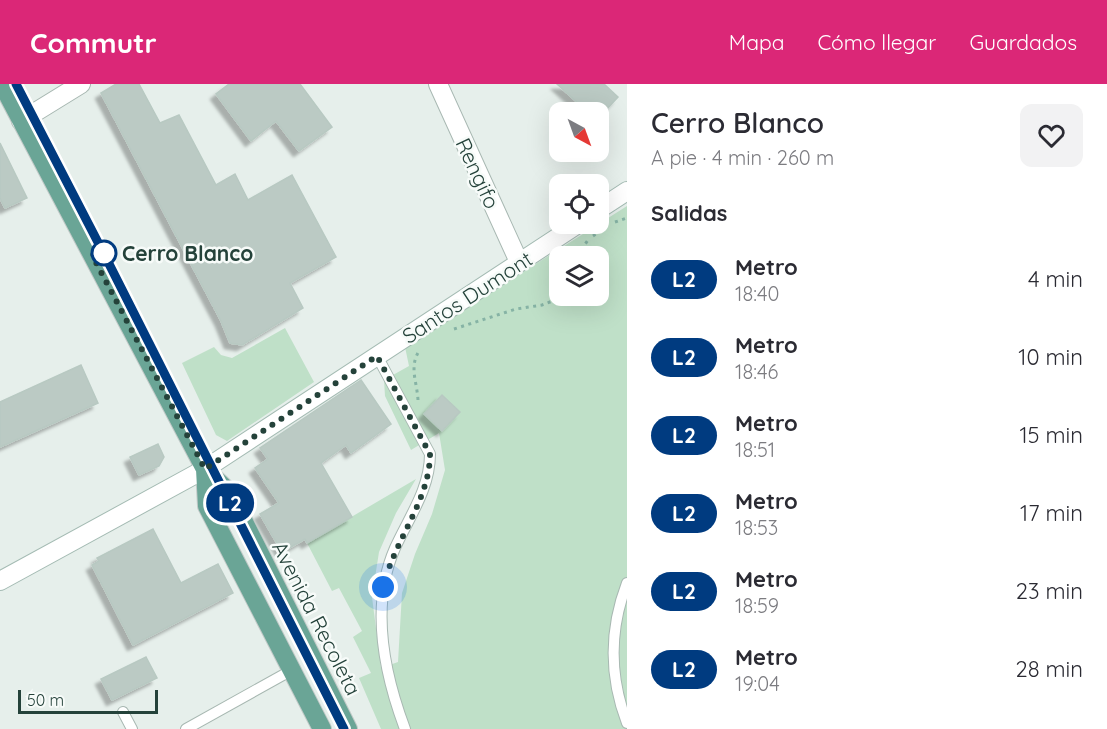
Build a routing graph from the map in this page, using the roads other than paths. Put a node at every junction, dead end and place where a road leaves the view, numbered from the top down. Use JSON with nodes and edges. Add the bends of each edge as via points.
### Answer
{"nodes":[{"id":1,"x":2,"y":84,"type":"edge"},
{"id":2,"x":81,"y":84,"type":"edge"},
{"id":3,"x":438,"y":84,"type":"edge"},
{"id":4,"x":21,"y":121,"type":"junction"},
{"id":5,"x":627,"y":191,"type":"edge"},
{"id":6,"x":609,"y":203,"type":"edge"},
{"id":7,"x":562,"y":234,"type":"edge"},
{"id":8,"x":519,"y":262,"type":"junction"},
{"id":9,"x":377,"y":356,"type":"junction"},
{"id":10,"x":205,"y":469,"type":"junction"},
{"id":11,"x":0,"y":581,"type":"edge"},
{"id":12,"x":627,"y":583,"type":"edge"},
{"id":13,"x":292,"y":670,"type":"junction"},
{"id":14,"x":123,"y":712,"type":"dead end"},
{"id":15,"x":627,"y":723,"type":"edge"},
{"id":16,"x":132,"y":729,"type":"edge"},
{"id":17,"x":186,"y":729,"type":"edge"},
{"id":18,"x":322,"y":729,"type":"edge"},
{"id":19,"x":348,"y":729,"type":"edge"},
{"id":20,"x":405,"y":729,"type":"edge"}],
"edges":[{"from":1,"to":4,"type":"main road","name":"Avenida Recoleta"},
{"from":2,"to":4,"type":"main road"},
{"from":3,"to":8,"type":"main road","name":"Rengifo"},
{"from":4,"to":10,"type":"main road","name":"Avenida Recoleta"},
{"from":5,"to":6,"type":"main road"},
{"from":7,"to":8,"type":"main road","name":"Santos Dumont"},
{"from":8,"to":9,"type":"main road","name":"Santos Dumont"},
{"from":9,"to":10,"type":"main road","name":"Santos Dumont"},
{"from":9,"to":20,"type":"lane","via":[[430,454],[423,493],[387,569],[381,607],[387,660]]},
{"from":10,"to":11,"type":"main road","name":"Santos Dumont"},
{"from":10,"to":13,"type":"main road","name":"Avenida Recoleta","via":[[207,507]]},
{"from":10,"to":19,"type":"main road","name":"Avenida Recoleta","via":[[229,492]]},
{"from":12,"to":15,"type":"lane","via":[[617,614],[613,655],[616,685]]},
{"from":13,"to":17,"type":"lane"},
{"from":13,"to":18,"type":"main road","name":"Avenida Recoleta"},
{"from":14,"to":16,"type":"lane"}]}
